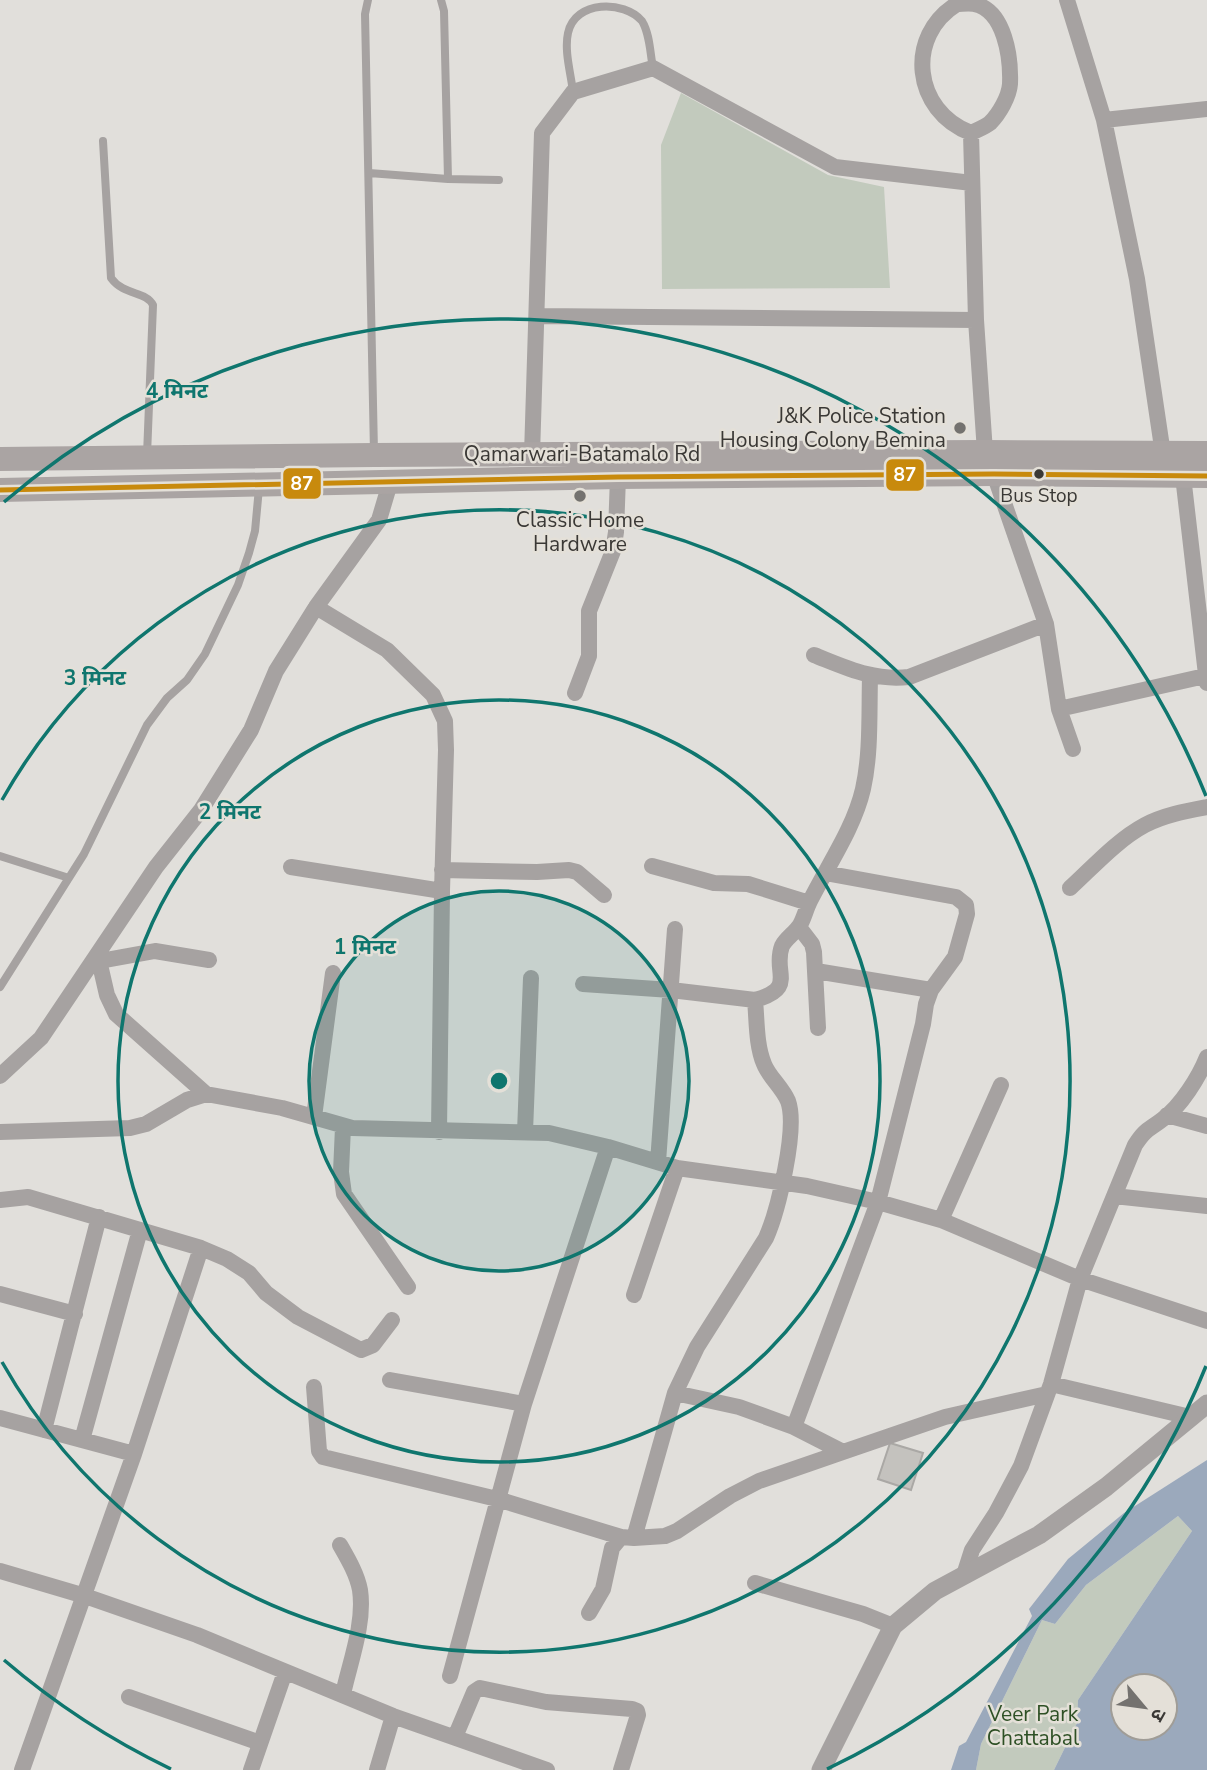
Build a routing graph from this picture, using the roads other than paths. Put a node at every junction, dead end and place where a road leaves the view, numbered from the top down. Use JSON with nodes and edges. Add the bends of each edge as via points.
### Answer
{"nodes":[{"id":1,"x":368,"y":0,"type":"edge"},
{"id":2,"x":441,"y":0,"type":"edge"},
{"id":3,"x":1067,"y":0,"type":"edge"},
{"id":4,"x":653,"y":68,"type":"junction"},
{"id":5,"x":573,"y":92,"type":"junction"},
{"id":6,"x":1207,"y":109,"type":"edge"},
{"id":7,"x":1104,"y":120,"type":"junction"},
{"id":8,"x":971,"y":133,"type":"junction"},
{"id":9,"x":103,"y":141,"type":"dead end"},
{"id":10,"x":369,"y":173,"type":"junction"},
{"id":11,"x":448,"y":179,"type":"junction"},
{"id":12,"x":499,"y":180,"type":"dead end"},
{"id":13,"x":972,"y":183,"type":"junction"},
{"id":14,"x":537,"y":316,"type":"junction"},
{"id":15,"x":976,"y":320,"type":"junction"},
{"id":16,"x":1207,"y":453,"type":"edge"},
{"id":17,"x":1163,"y":454,"type":"junction"},
{"id":18,"x":374,"y":455,"type":"junction"},
{"id":19,"x":532,"y":455,"type":"junction"},
{"id":20,"x":147,"y":458,"type":"junction"},
{"id":21,"x":0,"y":459,"type":"edge"},
{"id":22,"x":989,"y":463,"type":"junction"},
{"id":23,"x":1195,"y":476,"type":"edge"},
{"id":24,"x":618,"y":477,"type":"junction"},
{"id":25,"x":390,"y":483,"type":"junction"},
{"id":26,"x":260,"y":485,"type":"junction"},
{"id":27,"x":0,"y":490,"type":"edge"},
{"id":28,"x":316,"y":607,"type":"junction"},
{"id":29,"x":1045,"y":624,"type":"junction"},
{"id":30,"x":814,"y":655,"type":"dead end"},
{"id":31,"x":870,"y":677,"type":"junction"},
{"id":32,"x":1206,"y":679,"type":"edge"},
{"id":33,"x":575,"y":693,"type":"dead end"},
{"id":34,"x":1059,"y":709,"type":"junction"},
{"id":35,"x":1073,"y":749,"type":"dead end"},
{"id":36,"x":1207,"y":807,"type":"edge"},
{"id":37,"x":0,"y":856,"type":"edge"},
{"id":38,"x":652,"y":866,"type":"dead end"},
{"id":39,"x":290,"y":867,"type":"dead end"},
{"id":40,"x":442,"y":870,"type":"junction"},
{"id":41,"x":825,"y":873,"type":"junction"},
{"id":42,"x":69,"y":878,"type":"junction"},
{"id":43,"x":1070,"y":888,"type":"dead end"},
{"id":44,"x":442,"y":891,"type":"junction"},
{"id":45,"x":604,"y":895,"type":"dead end"},
{"id":46,"x":809,"y":903,"type":"junction"},
{"id":47,"x":799,"y":927,"type":"junction"},
{"id":48,"x":674,"y":929,"type":"dead end"},
{"id":49,"x":99,"y":958,"type":"junction"},
{"id":50,"x":209,"y":960,"type":"dead end"},
{"id":51,"x":816,"y":971,"type":"junction"},
{"id":52,"x":333,"y":973,"type":"dead end"},
{"id":53,"x":531,"y":978,"type":"dead end"},
{"id":54,"x":583,"y":984,"type":"dead end"},
{"id":55,"x":0,"y":987,"type":"edge"},
{"id":56,"x":671,"y":990,"type":"junction"},
{"id":57,"x":931,"y":990,"type":"junction"},
{"id":58,"x":755,"y":1000,"type":"junction"},
{"id":59,"x":818,"y":1028,"type":"dead end"},
{"id":60,"x":1207,"y":1057,"type":"edge"},
{"id":61,"x":0,"y":1076,"type":"edge"},
{"id":62,"x":1001,"y":1085,"type":"dead end"},
{"id":63,"x":206,"y":1094,"type":"junction"},
{"id":64,"x":1167,"y":1115,"type":"junction"},
{"id":65,"x":314,"y":1117,"type":"junction"},
{"id":66,"x":1207,"y":1126,"type":"edge"},
{"id":67,"x":343,"y":1127,"type":"junction"},
{"id":68,"x":0,"y":1132,"type":"edge"},
{"id":69,"x":439,"y":1132,"type":"junction"},
{"id":70,"x":526,"y":1132,"type":"junction"},
{"id":71,"x":608,"y":1147,"type":"junction"},
{"id":72,"x":658,"y":1162,"type":"junction"},
{"id":73,"x":677,"y":1168,"type":"junction"},
{"id":74,"x":783,"y":1184,"type":"junction"},
{"id":75,"x":1114,"y":1196,"type":"junction"},
{"id":76,"x":0,"y":1200,"type":"edge"},
{"id":77,"x":878,"y":1202,"type":"junction"},
{"id":78,"x":1207,"y":1206,"type":"edge"},
{"id":79,"x":99,"y":1217,"type":"junction"},
{"id":80,"x":940,"y":1220,"type":"junction"},
{"id":81,"x":140,"y":1230,"type":"junction"},
{"id":82,"x":201,"y":1248,"type":"junction"},
{"id":83,"x":1080,"y":1279,"type":"junction"},
{"id":84,"x":408,"y":1286,"type":"dead end"},
{"id":85,"x":0,"y":1294,"type":"edge"},
{"id":86,"x":634,"y":1295,"type":"dead end"},
{"id":87,"x":75,"y":1314,"type":"junction"},
{"id":88,"x":392,"y":1320,"type":"dead end"},
{"id":89,"x":1207,"y":1321,"type":"edge"},
{"id":90,"x":390,"y":1380,"type":"dead end"},
{"id":91,"x":314,"y":1387,"type":"dead end"},
{"id":92,"x":1049,"y":1389,"type":"junction"},
{"id":93,"x":675,"y":1392,"type":"junction"},
{"id":94,"x":524,"y":1404,"type":"junction"},
{"id":95,"x":1207,"y":1404,"type":"edge"},
{"id":96,"x":1189,"y":1417,"type":"junction"},
{"id":97,"x":0,"y":1418,"type":"edge"},
{"id":98,"x":794,"y":1427,"type":"junction"},
{"id":99,"x":44,"y":1430,"type":"junction"},
{"id":100,"x":82,"y":1440,"type":"junction"},
{"id":101,"x":844,"y":1452,"type":"junction"},
{"id":102,"x":134,"y":1454,"type":"junction"},
{"id":103,"x":498,"y":1499,"type":"junction"},
{"id":104,"x":628,"y":1538,"type":"junction"},
{"id":105,"x":340,"y":1545,"type":"dead end"},
{"id":106,"x":0,"y":1572,"type":"edge"},
{"id":107,"x":964,"y":1575,"type":"junction"},
{"id":108,"x":755,"y":1583,"type":"dead end"},
{"id":109,"x":85,"y":1596,"type":"junction"},
{"id":110,"x":589,"y":1613,"type":"dead end"},
{"id":111,"x":894,"y":1626,"type":"junction"},
{"id":112,"x":285,"y":1672,"type":"junction"},
{"id":113,"x":450,"y":1676,"type":"dead end"},
{"id":114,"x":342,"y":1694,"type":"junction"},
{"id":115,"x":130,"y":1697,"type":"dead end"},
{"id":116,"x":393,"y":1716,"type":"junction"},
{"id":117,"x":454,"y":1737,"type":"junction"},
{"id":118,"x":260,"y":1743,"type":"junction"},
{"id":119,"x":22,"y":1770,"type":"edge"},
{"id":120,"x":251,"y":1770,"type":"edge"},
{"id":121,"x":377,"y":1770,"type":"edge"},
{"id":122,"x":547,"y":1770,"type":"edge"},
{"id":123,"x":621,"y":1770,"type":"edge"},
{"id":124,"x":821,"y":1770,"type":"edge"}],
"edges":[{"from":1,"to":10,"type":"lane"},
{"from":2,"to":11,"type":"lane"},
{"from":3,"to":7,"type":"street"},
{"from":4,"to":5,"type":"street"},
{"from":4,"to":5,"type":"lane","via":[[646,30],[636,13],[620,2],[591,3],[576,15],[568,32]]},
{"from":4,"to":13,"type":"street","via":[[835,167]]},
{"from":5,"to":14,"type":"street","via":[[542,133]]},
{"from":6,"to":7,"type":"street"},
{"from":7,"to":17,"type":"street","via":[[1137,279]]},
{"from":8,"to":8,"type":"street","via":[[989,124],[1002,108],[1010,86],[1007,46],[991,13],[975,4],[957,4],[944,12],[930,35],[923,55],[924,83],[943,117]]},
{"from":8,"to":13,"type":"street"},
{"from":9,"to":20,"type":"lane","via":[[111,278],[121,290],[149,299],[153,305]]},
{"from":10,"to":11,"type":"lane"},
{"from":10,"to":18,"type":"lane"},
{"from":11,"to":12,"type":"lane"},
{"from":13,"to":15,"type":"street"},
{"from":14,"to":15,"type":"street"},
{"from":14,"to":19,"type":"street"},
{"from":15,"to":22,"type":"street"},
{"from":16,"to":17,"type":"main road","name":"Qamarwari-Batamalo Rd"},
{"from":17,"to":22,"type":"main road","name":"Qamarwari-Batamalo Rd"},
{"from":18,"to":19,"type":"main road","name":"Qamarwari-Batamalo Rd"},
{"from":18,"to":20,"type":"main road","name":"Qamarwari-Batamalo Rd"},
{"from":19,"to":22,"type":"main road","name":"Qamarwari-Batamalo Rd"},
{"from":20,"to":21,"type":"main road","name":"Qamarwari-Batamalo Rd"},
{"from":22,"to":23,"type":"main road","name":"Qamarwari-Batamalo Rd"},
{"from":22,"to":24,"type":"main road","name":"Qamarwari-Batamalo Rd"},
{"from":22,"to":29,"type":"street"},
{"from":23,"to":32,"type":"street"},
{"from":24,"to":25,"type":"main road","name":"Qamarwari-Batamalo Rd"},
{"from":24,"to":33,"type":"street","via":[[613,551],[589,611],[589,656]]},
{"from":25,"to":26,"type":"main road","name":"Qamarwari-Batamalo Rd"},
{"from":25,"to":28,"type":"street","via":[[379,520]]},
{"from":26,"to":27,"type":"main road","name":"Qamarwari-Batamalo Rd"},
{"from":26,"to":42,"type":"lane","via":[[249,553],[205,654],[146,725]]},
{"from":28,"to":40,"type":"street","via":[[387,650],[433,695],[444,721],[446,750]]},
{"from":28,"to":49,"type":"street","via":[[276,671],[251,730]]},
{"from":29,"to":31,"type":"street","via":[[909,677]]},
{"from":29,"to":34,"type":"street"},
{"from":30,"to":31,"type":"street"},
{"from":31,"to":41,"type":"street","via":[[862,793]]},
{"from":32,"to":34,"type":"street"},
{"from":34,"to":35,"type":"street"},
{"from":36,"to":43,"type":"street","via":[[1145,825]]},
{"from":37,"to":42,"type":"lane"},
{"from":38,"to":46,"type":"street","via":[[714,883],[748,884]]},
{"from":39,"to":44,"type":"street"},
{"from":40,"to":44,"type":"street"},
{"from":40,"to":45,"type":"street","via":[[569,870]]},
{"from":41,"to":46,"type":"street"},
{"from":41,"to":57,"type":"street","via":[[962,900],[967,914],[960,944]]},
{"from":42,"to":55,"type":"lane"},
{"from":44,"to":69,"type":"street"},
{"from":46,"to":47,"type":"street"},
{"from":47,"to":51,"type":"street","via":[[812,944]]},
{"from":47,"to":58,"type":"street","via":[[782,947],[779,985],[767,997]]},
{"from":48,"to":56,"type":"street"},
{"from":49,"to":50,"type":"street","via":[[155,951]]},
{"from":49,"to":61,"type":"street","via":[[41,1038]]},
{"from":49,"to":63,"type":"street","via":[[116,1014]]},
{"from":51,"to":57,"type":"street"},
{"from":51,"to":59,"type":"street"},
{"from":52,"to":65,"type":"street"},
{"from":53,"to":70,"type":"street"},
{"from":54,"to":56,"type":"street"},
{"from":56,"to":58,"type":"street"},
{"from":56,"to":72,"type":"street"},
{"from":57,"to":77,"type":"street"},
{"from":58,"to":74,"type":"street","via":[[760,1053],[788,1100],[791,1117]]},
{"from":60,"to":64,"type":"street","via":[[1199,1076]]},
{"from":62,"to":80,"type":"street"},
{"from":63,"to":65,"type":"street"},
{"from":63,"to":68,"type":"street","via":[[130,1128]]},
{"from":64,"to":66,"type":"street"},
{"from":64,"to":75,"type":"street","via":[[1141,1136]]},
{"from":65,"to":67,"type":"street"},
{"from":67,"to":69,"type":"street"},
{"from":67,"to":84,"type":"street","via":[[344,1195]]},
{"from":69,"to":70,"type":"street"},
{"from":70,"to":71,"type":"street"},
{"from":71,"to":72,"type":"street"},
{"from":71,"to":94,"type":"street"},
{"from":72,"to":73,"type":"street"},
{"from":73,"to":74,"type":"street"},
{"from":73,"to":86,"type":"street"},
{"from":74,"to":77,"type":"street"},
{"from":74,"to":93,"type":"street","via":[[766,1238],[697,1347]]},
{"from":75,"to":78,"type":"street"},
{"from":75,"to":83,"type":"street"},
{"from":76,"to":79,"type":"street","via":[[28,1197]]},
{"from":77,"to":80,"type":"street"},
{"from":77,"to":98,"type":"street"},
{"from":79,"to":81,"type":"street"},
{"from":79,"to":87,"type":"street"},
{"from":80,"to":83,"type":"street"},
{"from":81,"to":82,"type":"street"},
{"from":81,"to":100,"type":"street"},
{"from":82,"to":88,"type":"street","via":[[238,1265],[282,1307],[355,1348],[370,1348]]},
{"from":82,"to":102,"type":"street"},
{"from":83,"to":89,"type":"street"},
{"from":83,"to":92,"type":"street"},
{"from":85,"to":87,"type":"street"},
{"from":87,"to":99,"type":"street"},
{"from":90,"to":94,"type":"street"},
{"from":91,"to":103,"type":"street","via":[[323,1457]]},
{"from":92,"to":96,"type":"street"},
{"from":92,"to":101,"type":"street"},
{"from":92,"to":107,"type":"street","via":[[1021,1466],[972,1550]]},
{"from":93,"to":98,"type":"street","via":[[739,1406]]},
{"from":93,"to":104,"type":"street"},
{"from":94,"to":103,"type":"street"},
{"from":95,"to":96,"type":"street"},
{"from":96,"to":107,"type":"street","via":[[1040,1535]]},
{"from":97,"to":99,"type":"street"},
{"from":98,"to":101,"type":"street"},
{"from":99,"to":100,"type":"street"},
{"from":100,"to":102,"type":"street"},
{"from":101,"to":104,"type":"street","via":[[759,1482],[665,1536]]},
{"from":102,"to":109,"type":"street"},
{"from":103,"to":104,"type":"street"},
{"from":103,"to":113,"type":"street"},
{"from":104,"to":110,"type":"street","via":[[612,1548],[603,1588]]},
{"from":105,"to":114,"type":"street","via":[[360,1590],[361,1613]]},
{"from":106,"to":109,"type":"street"},
{"from":107,"to":111,"type":"street","via":[[935,1591]]},
{"from":108,"to":111,"type":"street"},
{"from":109,"to":112,"type":"street"},
{"from":109,"to":119,"type":"street"},
{"from":111,"to":124,"type":"street"},
{"from":112,"to":114,"type":"street"},
{"from":112,"to":118,"type":"street"},
{"from":114,"to":116,"type":"street"},
{"from":115,"to":118,"type":"street"},
{"from":116,"to":117,"type":"street"},
{"from":116,"to":121,"type":"street"},
{"from":117,"to":122,"type":"street"},
{"from":117,"to":123,"type":"street","via":[[480,1688],[546,1702],[632,1709],[638,1715]]},
{"from":118,"to":120,"type":"street"}]}
